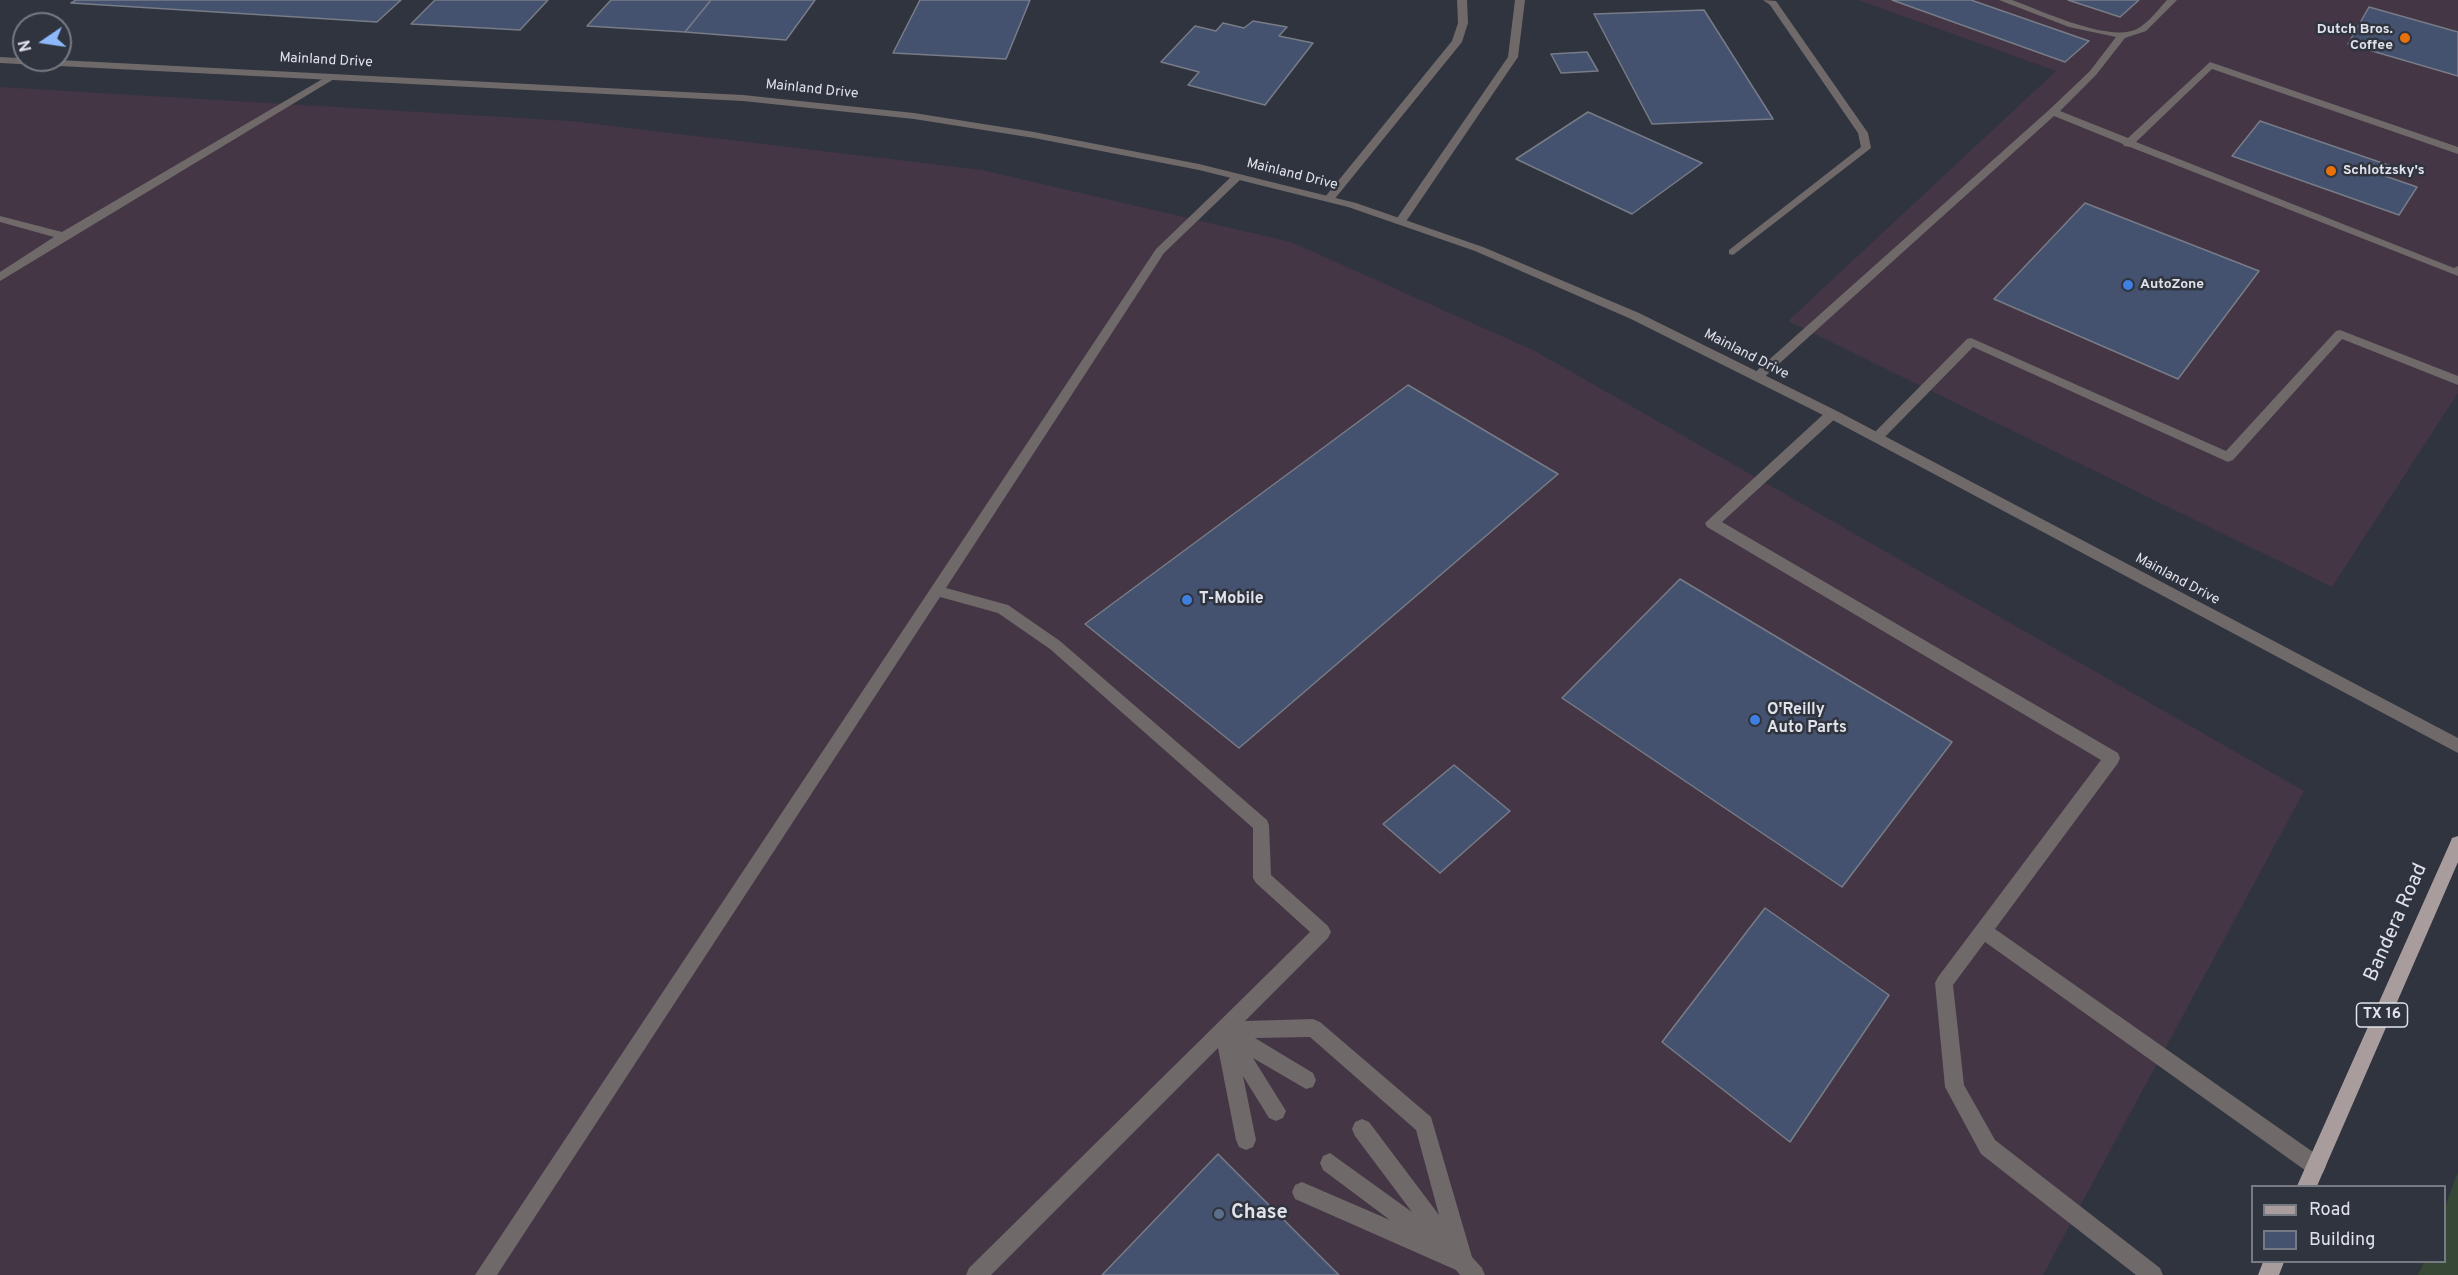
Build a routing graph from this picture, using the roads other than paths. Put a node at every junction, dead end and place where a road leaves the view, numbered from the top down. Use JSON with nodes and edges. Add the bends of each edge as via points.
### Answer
{"nodes":[{"id":1,"x":1462,"y":0,"type":"edge"},
{"id":2,"x":1520,"y":0,"type":"edge"},
{"id":3,"x":1768,"y":0,"type":"edge"},
{"id":4,"x":2004,"y":0,"type":"edge"},
{"id":5,"x":2172,"y":0,"type":"edge"},
{"id":6,"x":2023,"y":3,"type":"edge"},
{"id":7,"x":2122,"y":36,"type":"junction"},
{"id":8,"x":0,"y":60,"type":"edge"},
{"id":9,"x":331,"y":77,"type":"junction"},
{"id":10,"x":2053,"y":112,"type":"junction"},
{"id":11,"x":2128,"y":144,"type":"junction"},
{"id":12,"x":2458,"y":151,"type":"edge"},
{"id":13,"x":1237,"y":177,"type":"junction"},
{"id":14,"x":1329,"y":199,"type":"junction"},
{"id":15,"x":0,"y":219,"type":"edge"},
{"id":16,"x":1401,"y":221,"type":"junction"},
{"id":17,"x":63,"y":236,"type":"junction"},
{"id":18,"x":1733,"y":252,"type":"dead end"},
{"id":19,"x":2458,"y":270,"type":"edge"},
{"id":20,"x":0,"y":277,"type":"edge"},
{"id":21,"x":1757,"y":377,"type":"junction"},
{"id":22,"x":2458,"y":381,"type":"edge"},
{"id":23,"x":1832,"y":414,"type":"junction"},
{"id":24,"x":1876,"y":438,"type":"junction"},
{"id":25,"x":936,"y":591,"type":"junction"},
{"id":26,"x":2458,"y":747,"type":"edge"},
{"id":27,"x":2458,"y":843,"type":"edge"},
{"id":28,"x":1983,"y":930,"type":"junction"},
{"id":29,"x":1224,"y":1030,"type":"junction"},
{"id":30,"x":1306,"y":1080,"type":"dead end"},
{"id":31,"x":1276,"y":1111,"type":"dead end"},
{"id":32,"x":1362,"y":1129,"type":"dead end"},
{"id":33,"x":1246,"y":1140,"type":"dead end"},
{"id":34,"x":1330,"y":1163,"type":"dead end"},
{"id":35,"x":2316,"y":1166,"type":"junction"},
{"id":36,"x":2307,"y":1185,"type":"edge"},
{"id":37,"x":1302,"y":1192,"type":"dead end"},
{"id":38,"x":1469,"y":1269,"type":"edge"},
{"id":39,"x":485,"y":1275,"type":"edge"},
{"id":40,"x":976,"y":1275,"type":"edge"},
{"id":41,"x":2153,"y":1275,"type":"edge"}],
"edges":[{"from":1,"to":14,"type":"street","via":[[1457,42]]},
{"from":2,"to":16,"type":"street","via":[[1513,57]]},
{"from":3,"to":18,"type":"street","via":[[1863,133],[1866,148]]},
{"from":4,"to":6,"type":"street"},
{"from":5,"to":7,"type":"street","via":[[2138,32]]},
{"from":6,"to":7,"type":"street","via":[[2102,34]]},
{"from":7,"to":10,"type":"street","via":[[2093,73]]},
{"from":8,"to":9,"type":"street","name":"Mainland Drive"},
{"from":9,"to":13,"type":"street","name":"Mainland Drive","via":[[743,98],[914,116],[1034,135]]},
{"from":9,"to":17,"type":"street"},
{"from":10,"to":11,"type":"street"},
{"from":10,"to":21,"type":"street"},
{"from":11,"to":12,"type":"street","via":[[2210,65]]},
{"from":11,"to":19,"type":"street","via":[[2456,273]]},
{"from":13,"to":14,"type":"street","name":"Mainland Drive"},
{"from":13,"to":25,"type":"street","via":[[1160,251]]},
{"from":14,"to":16,"type":"street","name":"Mainland Drive"},
{"from":15,"to":17,"type":"street"},
{"from":16,"to":21,"type":"street","name":"Mainland Drive","via":[[1479,249],[1635,316]]},
{"from":17,"to":20,"type":"street"},
{"from":21,"to":23,"type":"street","name":"Mainland Drive"},
{"from":22,"to":24,"type":"street","via":[[2340,334],[2228,457],[1971,342]]},
{"from":23,"to":24,"type":"street","name":"Mainland Drive"},
{"from":23,"to":28,"type":"street","via":[[1712,523],[2112,758]]},
{"from":24,"to":26,"type":"street","name":"Mainland Drive"},
{"from":25,"to":29,"type":"street","via":[[1002,609],[1055,645],[1260,825],[1262,878],[1322,932]]},
{"from":25,"to":39,"type":"street"},
{"from":27,"to":35,"type":"main road","name":"Bandera Road","number":"TX 16"},
{"from":28,"to":35,"type":"street"},
{"from":28,"to":41,"type":"street","via":[[1944,983],[1955,1086],[1988,1147]]},
{"from":29,"to":30,"type":"street"},
{"from":29,"to":31,"type":"street"},
{"from":29,"to":33,"type":"street"},
{"from":29,"to":38,"type":"street","via":[[1313,1028],[1424,1124]]},
{"from":29,"to":40,"type":"street"},
{"from":32,"to":38,"type":"street"},
{"from":34,"to":38,"type":"street"},
{"from":35,"to":36,"type":"main road","name":"Bandera Road","number":"TX 16"},
{"from":37,"to":38,"type":"street"}]}
